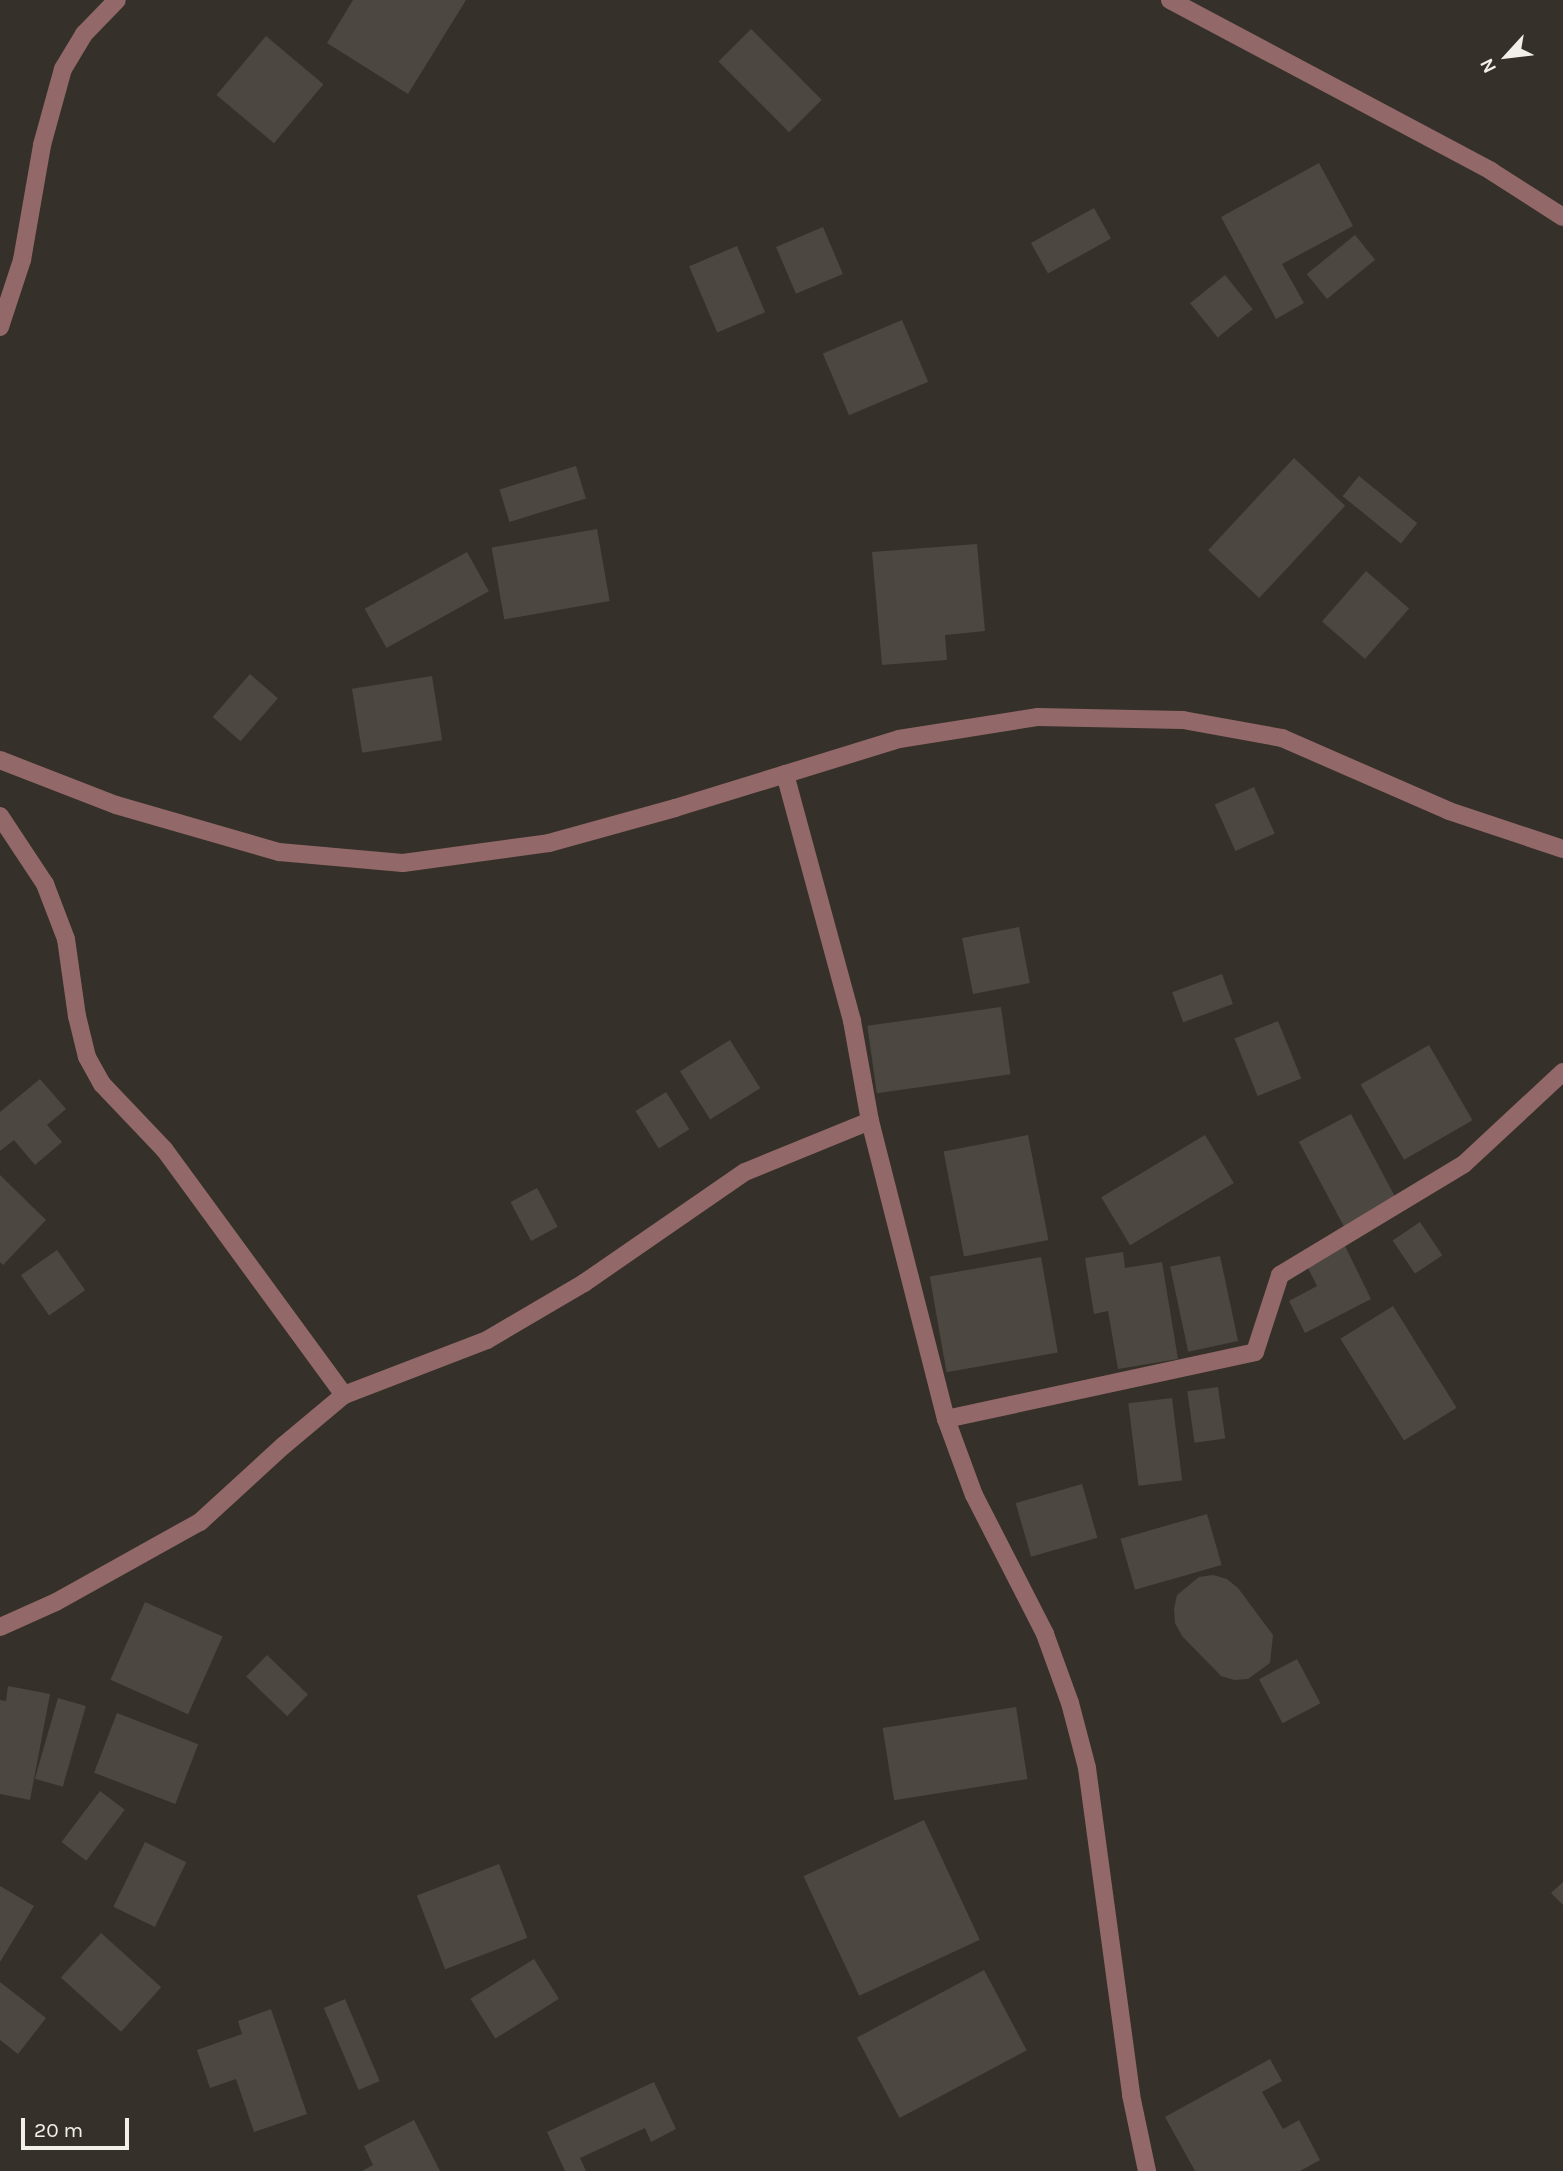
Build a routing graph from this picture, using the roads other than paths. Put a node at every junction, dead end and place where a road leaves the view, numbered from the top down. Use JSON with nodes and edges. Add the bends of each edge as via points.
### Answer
{"nodes":[{"id":1,"x":117,"y":0,"type":"edge"},
{"id":2,"x":1170,"y":0,"type":"edge"},
{"id":3,"x":1563,"y":217,"type":"edge"},
{"id":4,"x":0,"y":327,"type":"edge"},
{"id":5,"x":0,"y":760,"type":"edge"},
{"id":6,"x":785,"y":774,"type":"junction"},
{"id":7,"x":0,"y":816,"type":"edge"},
{"id":8,"x":1563,"y":849,"type":"edge"},
{"id":9,"x":1563,"y":1072,"type":"edge"},
{"id":10,"x":870,"y":1121,"type":"junction"},
{"id":11,"x":344,"y":1395,"type":"junction"},
{"id":12,"x":946,"y":1419,"type":"junction"},
{"id":13,"x":0,"y":1627,"type":"edge"},
{"id":14,"x":1147,"y":2171,"type":"edge"}],
"edges":[{"from":1,"to":4,"type":"street","via":[[84,34],[63,69],[42,145],[22,260]]},
{"from":2,"to":3,"type":"street","via":[[1491,170]]},
{"from":5,"to":6,"type":"street","via":[[116,806],[279,852],[403,863],[549,843]]},
{"from":6,"to":8,"type":"street","via":[[899,739],[1038,717],[1183,720],[1282,738],[1449,811]]},
{"from":6,"to":10,"type":"street","via":[[852,1021]]},
{"from":7,"to":11,"type":"street","via":[[45,884],[66,939],[87,1057],[102,1084],[164,1149]]},
{"from":9,"to":12,"type":"street","via":[[1464,1164],[1280,1275],[1255,1352]]},
{"from":10,"to":11,"type":"street","via":[[745,1172],[584,1283],[487,1340]]},
{"from":10,"to":12,"type":"street"},
{"from":11,"to":13,"type":"street","via":[[200,1522],[56,1602]]},
{"from":12,"to":14,"type":"street","via":[[974,1496],[1045,1634],[1087,1768],[1131,2095]]}]}
